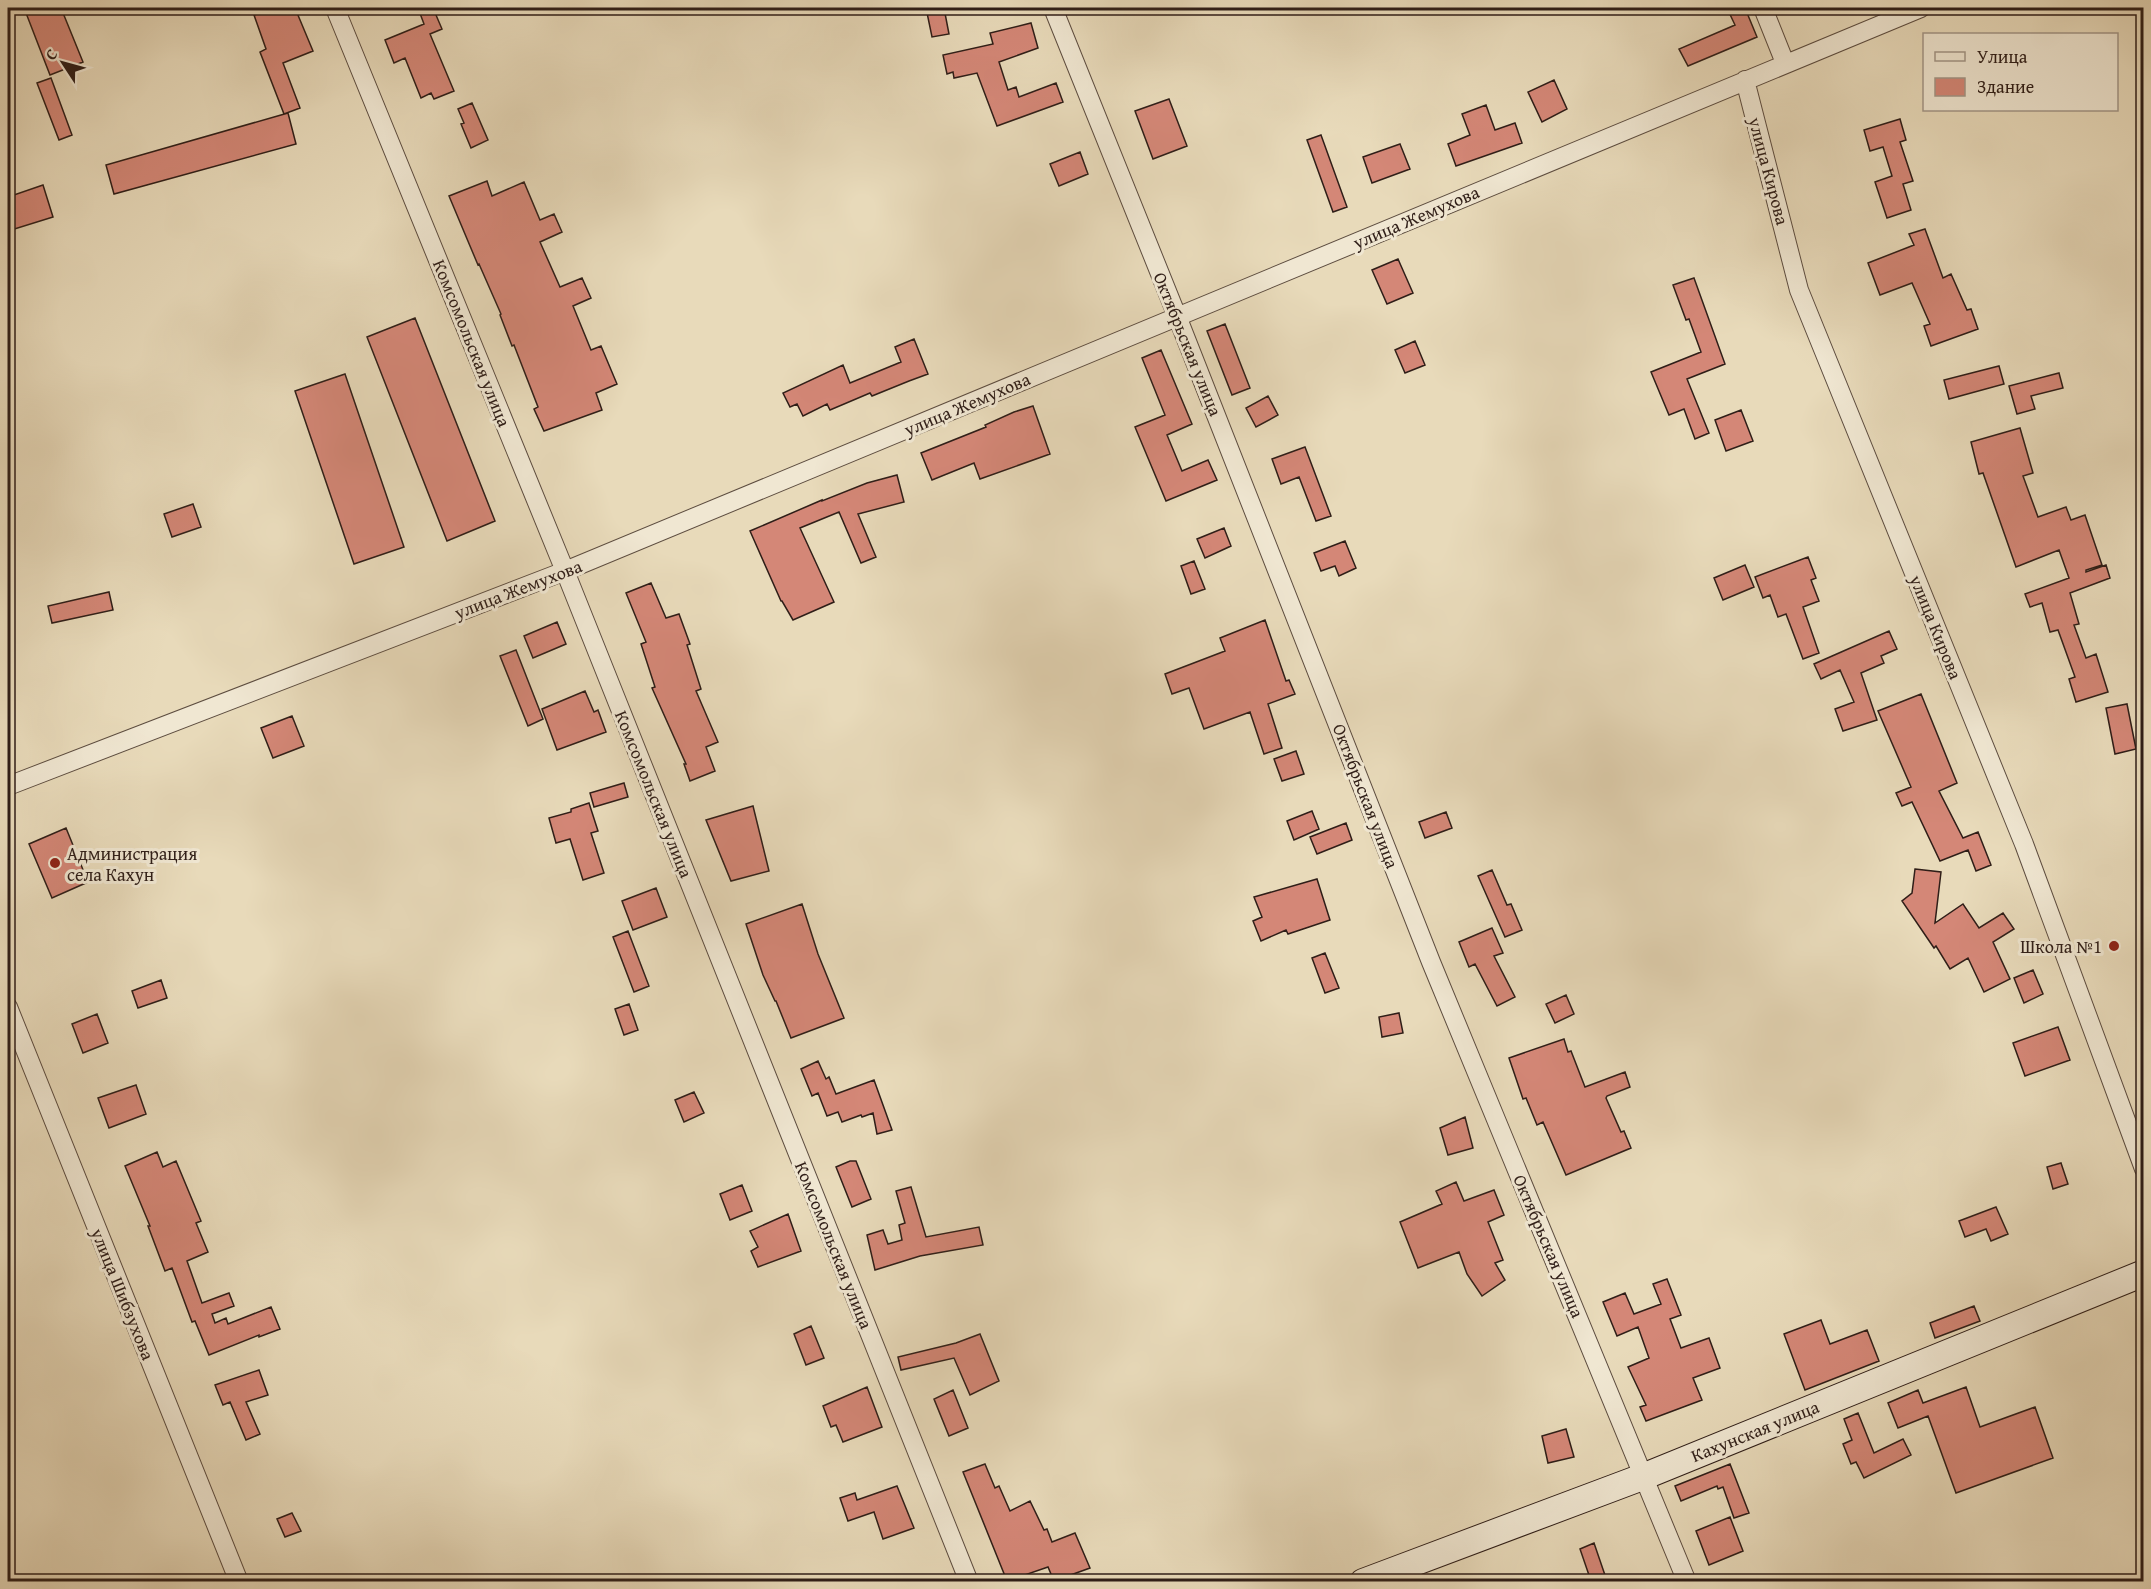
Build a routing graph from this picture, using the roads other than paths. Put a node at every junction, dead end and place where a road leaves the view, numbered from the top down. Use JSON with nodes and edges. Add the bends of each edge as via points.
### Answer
{"nodes":[{"id":1,"x":335,"y":8,"type":"edge"},
{"id":2,"x":1053,"y":8,"type":"edge"},
{"id":3,"x":1763,"y":8,"type":"edge"},
{"id":4,"x":1921,"y":8,"type":"edge"},
{"id":5,"x":1785,"y":63,"type":"junction"},
{"id":6,"x":1745,"y":80,"type":"junction"},
{"id":7,"x":1177,"y":316,"type":"junction"},
{"id":8,"x":565,"y":572,"type":"junction"},
{"id":9,"x":8,"y":786,"type":"edge"},
{"id":10,"x":8,"y":1008,"type":"edge"},
{"id":11,"x":2144,"y":1169,"type":"edge"},
{"id":12,"x":2144,"y":1274,"type":"edge"},
{"id":13,"x":1645,"y":1476,"type":"junction"},
{"id":14,"x":239,"y":1581,"type":"edge"},
{"id":15,"x":969,"y":1581,"type":"edge"},
{"id":16,"x":1363,"y":1581,"type":"edge"},
{"id":17,"x":1687,"y":1581,"type":"edge"}],
"edges":[{"from":1,"to":8,"type":"street","name":"Комсомольская улица"},
{"from":2,"to":7,"type":"street","name":"Октябрьская улица"},
{"from":3,"to":5,"type":"street"},
{"from":4,"to":5,"type":"street","name":"улица Жемухова"},
{"from":5,"to":6,"type":"street","name":"улица Жемухова"},
{"from":6,"to":7,"type":"street","name":"улица Жемухова"},
{"from":6,"to":11,"type":"street","name":"улица Кирова","via":[[1799,290],[2024,844]]},
{"from":7,"to":8,"type":"street","name":"улица Жемухова"},
{"from":7,"to":13,"type":"street","name":"Октябрьская улица","via":[[1431,962]]},
{"from":8,"to":9,"type":"street","name":"улица Жемухова"},
{"from":8,"to":15,"type":"street","name":"Комсомольская улица"},
{"from":10,"to":14,"type":"street","name":"улица Шибзухова"},
{"from":12,"to":13,"type":"street","name":"Кахунская улица"},
{"from":13,"to":16,"type":"street","name":"Кахунская улица"},
{"from":13,"to":17,"type":"street","name":"Октябрьская улица"}]}
